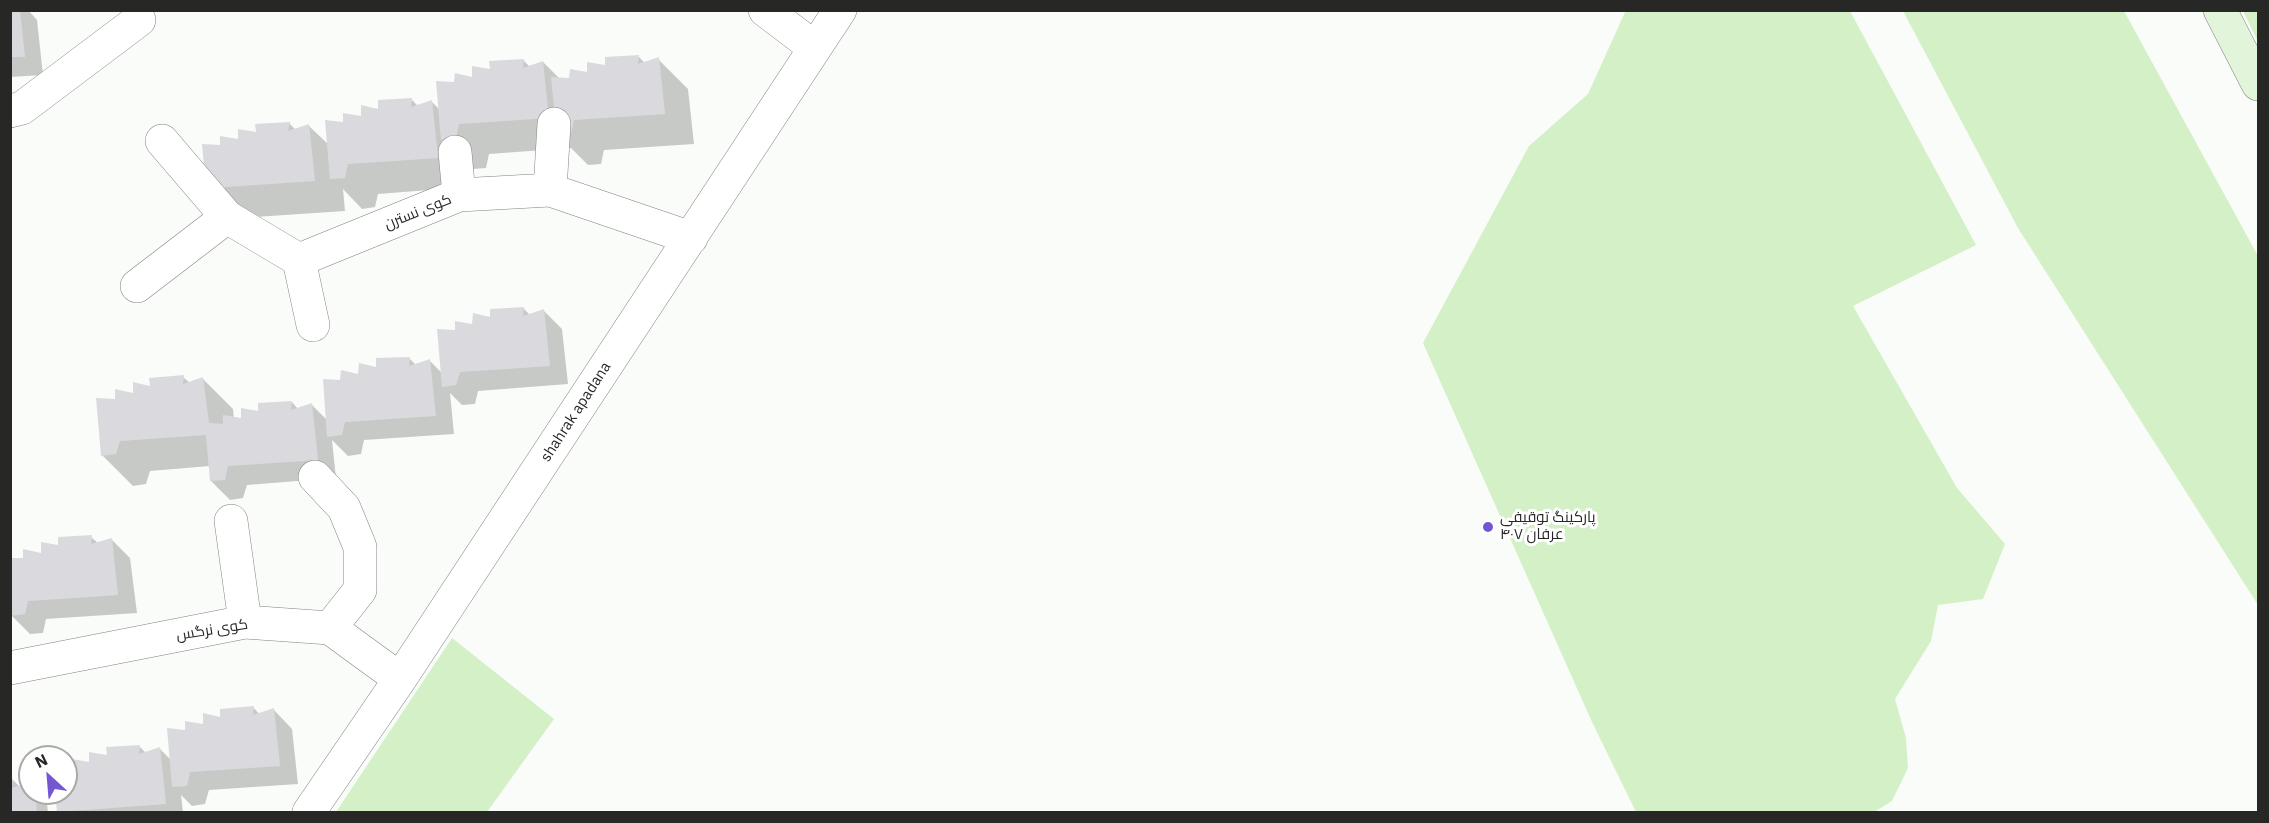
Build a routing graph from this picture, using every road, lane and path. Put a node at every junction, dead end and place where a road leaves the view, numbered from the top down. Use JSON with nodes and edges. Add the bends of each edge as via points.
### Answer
{"nodes":[{"id":1,"x":765,"y":10,"type":"edge"},
{"id":2,"x":840,"y":10,"type":"edge"},
{"id":3,"x":2220,"y":10,"type":"edge"},
{"id":4,"x":145,"y":14,"type":"edge"},
{"id":5,"x":815,"y":48,"type":"junction"},
{"id":6,"x":2259,"y":84,"type":"edge"},
{"id":7,"x":10,"y":111,"type":"edge"},
{"id":8,"x":554,"y":124,"type":"dead end"},
{"id":9,"x":162,"y":141,"type":"dead end"},
{"id":10,"x":455,"y":152,"type":"dead end"},
{"id":11,"x":549,"y":190,"type":"junction"},
{"id":12,"x":459,"y":195,"type":"junction"},
{"id":13,"x":227,"y":217,"type":"junction"},
{"id":14,"x":691,"y":238,"type":"junction"},
{"id":15,"x":299,"y":260,"type":"junction"},
{"id":16,"x":137,"y":286,"type":"dead end"},
{"id":17,"x":313,"y":324,"type":"dead end"},
{"id":18,"x":315,"y":477,"type":"dead end"},
{"id":19,"x":231,"y":521,"type":"dead end"},
{"id":20,"x":245,"y":622,"type":"junction"},
{"id":21,"x":330,"y":628,"type":"junction"},
{"id":22,"x":10,"y":668,"type":"edge"},
{"id":23,"x":400,"y":679,"type":"junction"},
{"id":24,"x":309,"y":813,"type":"edge"}],
"edges":[{"from":1,"to":5,"type":"street"},
{"from":2,"to":5,"type":"street","name":"shahrak apadana"},
{"from":3,"to":6,"type":"main road"},
{"from":4,"to":7,"type":"street","via":[[22,108]]},
{"from":5,"to":14,"type":"street","name":"shahrak apadana"},
{"from":8,"to":11,"type":"street"},
{"from":9,"to":13,"type":"street"},
{"from":10,"to":12,"type":"street"},
{"from":11,"to":12,"type":"street","name":"کوی نسترن"},
{"from":11,"to":14,"type":"street","name":"کوی نسترن"},
{"from":12,"to":15,"type":"street","name":"کوی نسترن"},
{"from":13,"to":15,"type":"street"},
{"from":13,"to":16,"type":"street"},
{"from":14,"to":23,"type":"street","name":"shahrak apadana"},
{"from":15,"to":17,"type":"street"},
{"from":18,"to":21,"type":"street","via":[[344,508],[360,547],[360,590]]},
{"from":19,"to":20,"type":"street"},
{"from":20,"to":21,"type":"street","name":"کوی نرگس"},
{"from":20,"to":22,"type":"street","name":"کوی نرگس"},
{"from":21,"to":23,"type":"street"},
{"from":23,"to":24,"type":"street","name":"shahrak apadana"}]}
